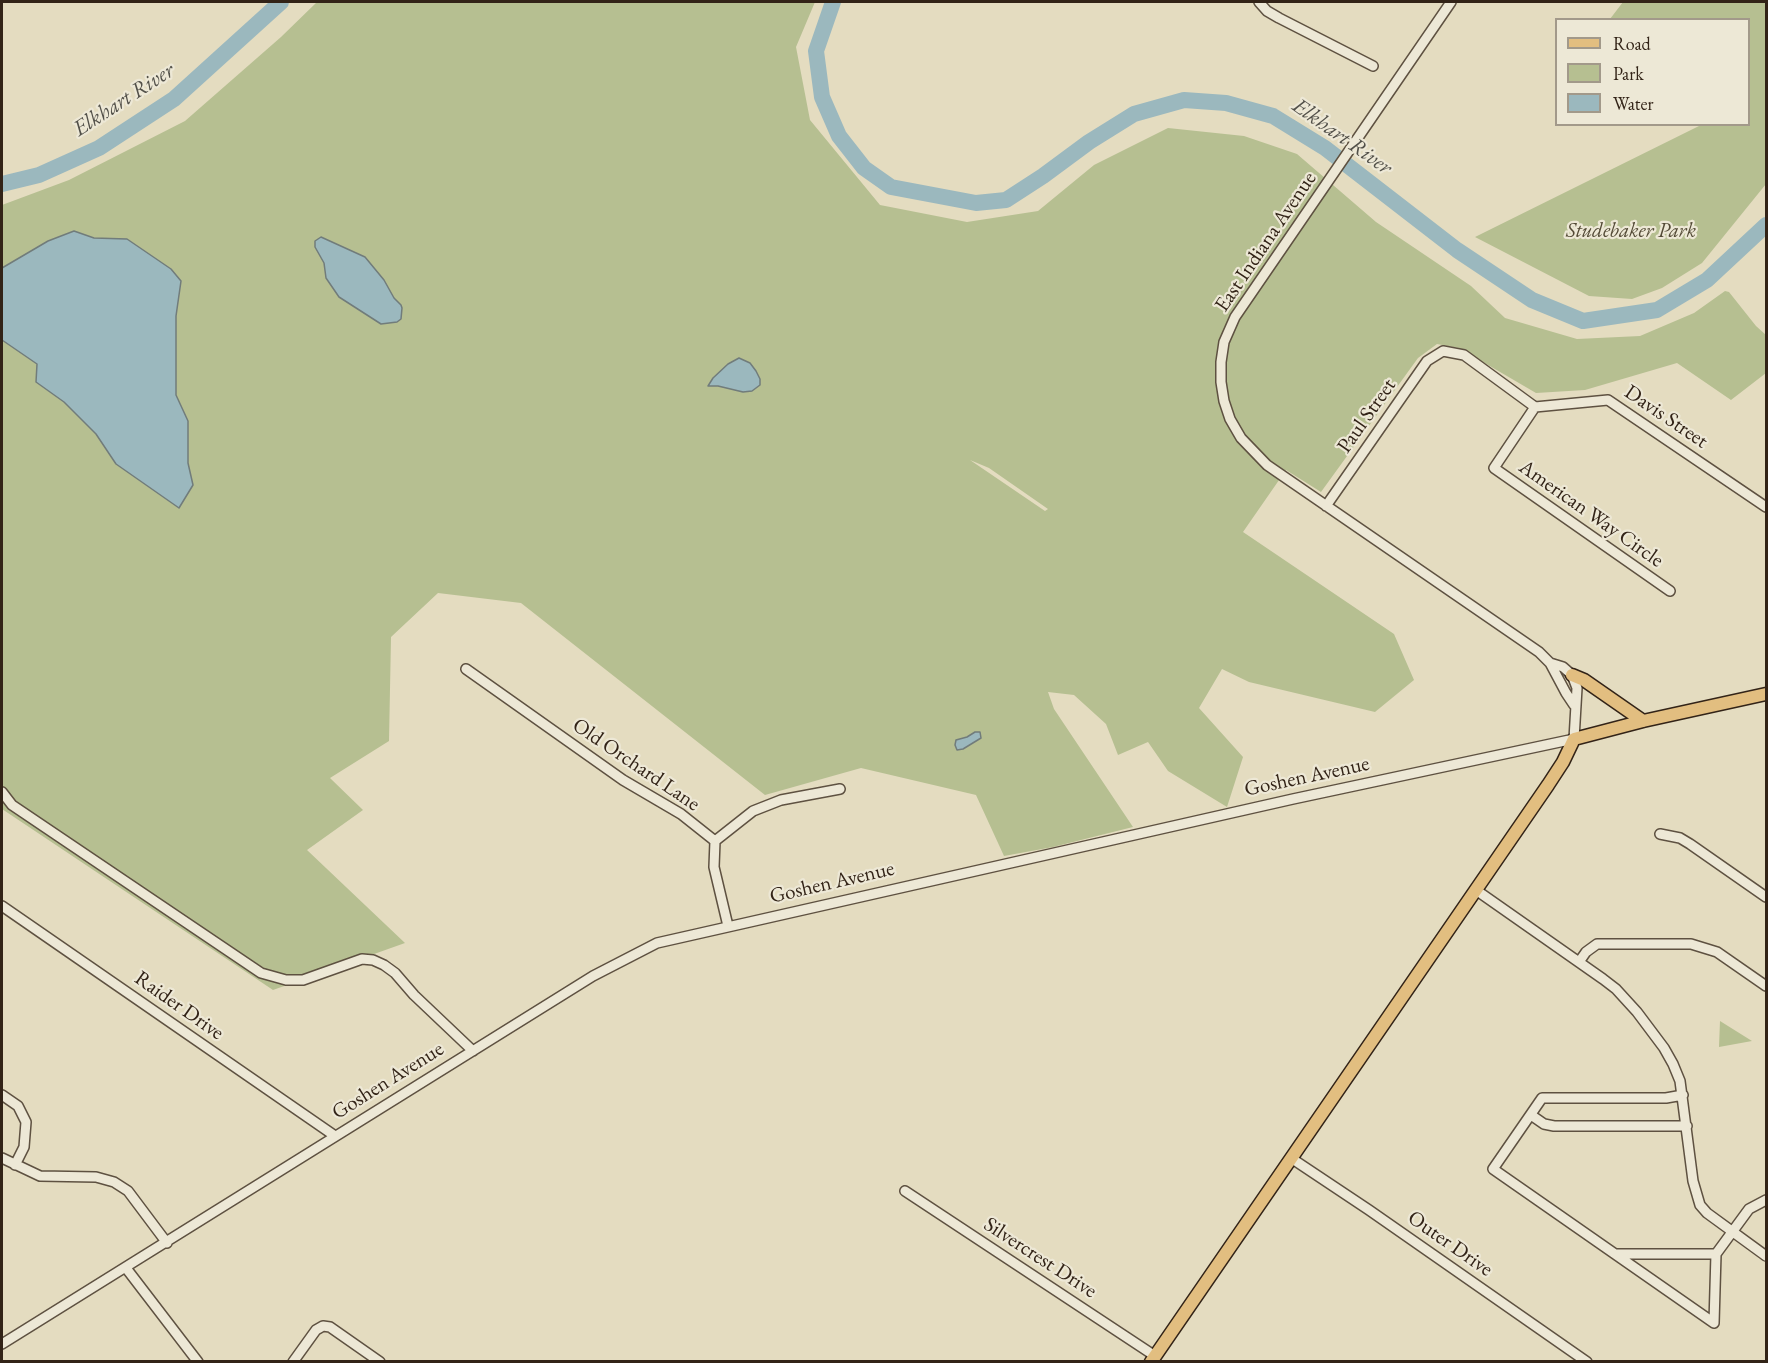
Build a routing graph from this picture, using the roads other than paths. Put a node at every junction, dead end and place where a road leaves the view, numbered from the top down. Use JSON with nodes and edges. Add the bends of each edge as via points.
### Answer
{"nodes":[{"id":1,"x":1259,"y":2,"type":"edge"},
{"id":2,"x":1451,"y":2,"type":"edge"},
{"id":3,"x":1373,"y":66,"type":"dead end"},
{"id":4,"x":1535,"y":407,"type":"junction"},
{"id":5,"x":1326,"y":506,"type":"junction"},
{"id":6,"x":1767,"y":507,"type":"edge"},
{"id":7,"x":1670,"y":591,"type":"dead end"},
{"id":8,"x":1550,"y":663,"type":"junction"},
{"id":9,"x":466,"y":669,"type":"dead end"},
{"id":10,"x":1572,"y":675,"type":"junction"},
{"id":11,"x":1767,"y":694,"type":"edge"},
{"id":12,"x":1574,"y":705,"type":"junction"},
{"id":13,"x":1642,"y":721,"type":"junction"},
{"id":14,"x":1574,"y":739,"type":"junction"},
{"id":15,"x":840,"y":789,"type":"dead end"},
{"id":16,"x":2,"y":792,"type":"edge"},
{"id":17,"x":1660,"y":834,"type":"dead end"},
{"id":18,"x":715,"y":841,"type":"junction"},
{"id":19,"x":1476,"y":890,"type":"junction"},
{"id":20,"x":1767,"y":897,"type":"edge"},
{"id":21,"x":2,"y":906,"type":"edge"},
{"id":22,"x":728,"y":926,"type":"junction"},
{"id":23,"x":1579,"y":962,"type":"junction"},
{"id":24,"x":1767,"y":986,"type":"edge"},
{"id":25,"x":473,"y":1051,"type":"junction"},
{"id":26,"x":2,"y":1095,"type":"edge"},
{"id":27,"x":1683,"y":1095,"type":"junction"},
{"id":28,"x":1531,"y":1115,"type":"junction"},
{"id":29,"x":1687,"y":1126,"type":"junction"},
{"id":30,"x":335,"y":1136,"type":"junction"},
{"id":31,"x":2,"y":1158,"type":"edge"},
{"id":32,"x":1292,"y":1158,"type":"junction"},
{"id":33,"x":15,"y":1165,"type":"junction"},
{"id":34,"x":904,"y":1191,"type":"dead end"},
{"id":35,"x":1767,"y":1200,"type":"edge"},
{"id":36,"x":1732,"y":1231,"type":"junction"},
{"id":37,"x":166,"y":1243,"type":"junction"},
{"id":38,"x":1615,"y":1254,"type":"junction"},
{"id":39,"x":1716,"y":1254,"type":"junction"},
{"id":40,"x":1767,"y":1256,"type":"edge"},
{"id":41,"x":126,"y":1268,"type":"junction"},
{"id":42,"x":2,"y":1331,"type":"edge"},
{"id":43,"x":12,"y":1337,"type":"junction"},
{"id":44,"x":2,"y":1344,"type":"edge"},
{"id":45,"x":1153,"y":1359,"type":"edge"},
{"id":46,"x":198,"y":1362,"type":"edge"},
{"id":47,"x":293,"y":1362,"type":"edge"},
{"id":48,"x":380,"y":1362,"type":"edge"},
{"id":49,"x":1587,"y":1362,"type":"edge"}],
"edges":[{"from":1,"to":3,"type":"street","via":[[1267,12]]},
{"from":2,"to":5,"type":"street","name":"East Indiana Avenue","via":[[1235,317],[1224,342],[1224,401],[1240,438],[1267,465]]},
{"from":4,"to":5,"type":"street","name":"Paul Street","via":[[1464,355],[1443,351],[1427,362]]},
{"from":4,"to":6,"type":"street","name":"Davis Street","via":[[1608,399]]},
{"from":4,"to":7,"type":"street","name":"American Way Circle","via":[[1494,468]]},
{"from":5,"to":8,"type":"street","name":"East Indiana Avenue"},
{"from":8,"to":10,"type":"street","name":"East Indiana Avenue"},
{"from":8,"to":12,"type":"street","name":"East Indiana Avenue"},
{"from":9,"to":18,"type":"street","name":"Old Orchard Lane"},
{"from":10,"to":12,"type":"street","name":"East Indiana Avenue","via":[[1577,688]]},
{"from":10,"to":13,"type":"main road"},
{"from":11,"to":13,"type":"main road","name":"Goshen Avenue"},
{"from":12,"to":14,"type":"street","name":"East Indiana Avenue"},
{"from":13,"to":14,"type":"main road","name":"Goshen Avenue"},
{"from":14,"to":19,"type":"main road","via":[[1563,762]]},
{"from":14,"to":22,"type":"street","name":"Goshen Avenue"},
{"from":15,"to":18,"type":"street","via":[[781,800],[753,811]]},
{"from":16,"to":25,"type":"street","via":[[12,805],[261,973],[303,980],[362,959],[373,960],[395,973]]},
{"from":17,"to":20,"type":"street","via":[[1680,838]]},
{"from":18,"to":22,"type":"street","via":[[714,867]]},
{"from":19,"to":23,"type":"street"},
{"from":19,"to":32,"type":"main road"},
{"from":21,"to":30,"type":"street","name":"Raider Drive"},
{"from":22,"to":25,"type":"street","name":"Goshen Avenue","via":[[657,943],[629,956]]},
{"from":23,"to":24,"type":"street","via":[[1597,944],[1691,944],[1717,952]]},
{"from":23,"to":27,"type":"street","via":[[1617,989],[1638,1012],[1674,1064]]},
{"from":25,"to":30,"type":"street","name":"Goshen Avenue"},
{"from":26,"to":33,"type":"street","via":[[18,1106],[26,1122],[24,1147]]},
{"from":27,"to":28,"type":"street","via":[[1542,1098]]},
{"from":27,"to":29,"type":"street"},
{"from":28,"to":29,"type":"street","via":[[1554,1126]]},
{"from":28,"to":38,"type":"street","via":[[1493,1169]]},
{"from":29,"to":36,"type":"street","via":[[1700,1205]]},
{"from":30,"to":37,"type":"street","name":"Goshen Avenue"},
{"from":31,"to":33,"type":"street"},
{"from":32,"to":45,"type":"main road"},
{"from":32,"to":49,"type":"street","name":"Outer Drive"},
{"from":33,"to":37,"type":"street","via":[[40,1176],[96,1177],[114,1182],[128,1191]]},
{"from":34,"to":45,"type":"street","name":"Silvercrest Drive"},
{"from":35,"to":36,"type":"street","via":[[1749,1209]]},
{"from":36,"to":39,"type":"street"},
{"from":36,"to":40,"type":"street"},
{"from":37,"to":41,"type":"street","name":"Goshen Avenue"},
{"from":38,"to":39,"type":"street"},
{"from":38,"to":39,"type":"street","via":[[1714,1323]]},
{"from":41,"to":43,"type":"street","name":"Goshen Avenue"},
{"from":41,"to":46,"type":"street"},
{"from":42,"to":43,"type":"street"},
{"from":43,"to":44,"type":"street","name":"Goshen Avenue"},
{"from":47,"to":48,"type":"street","via":[[323,1326]]}]}
